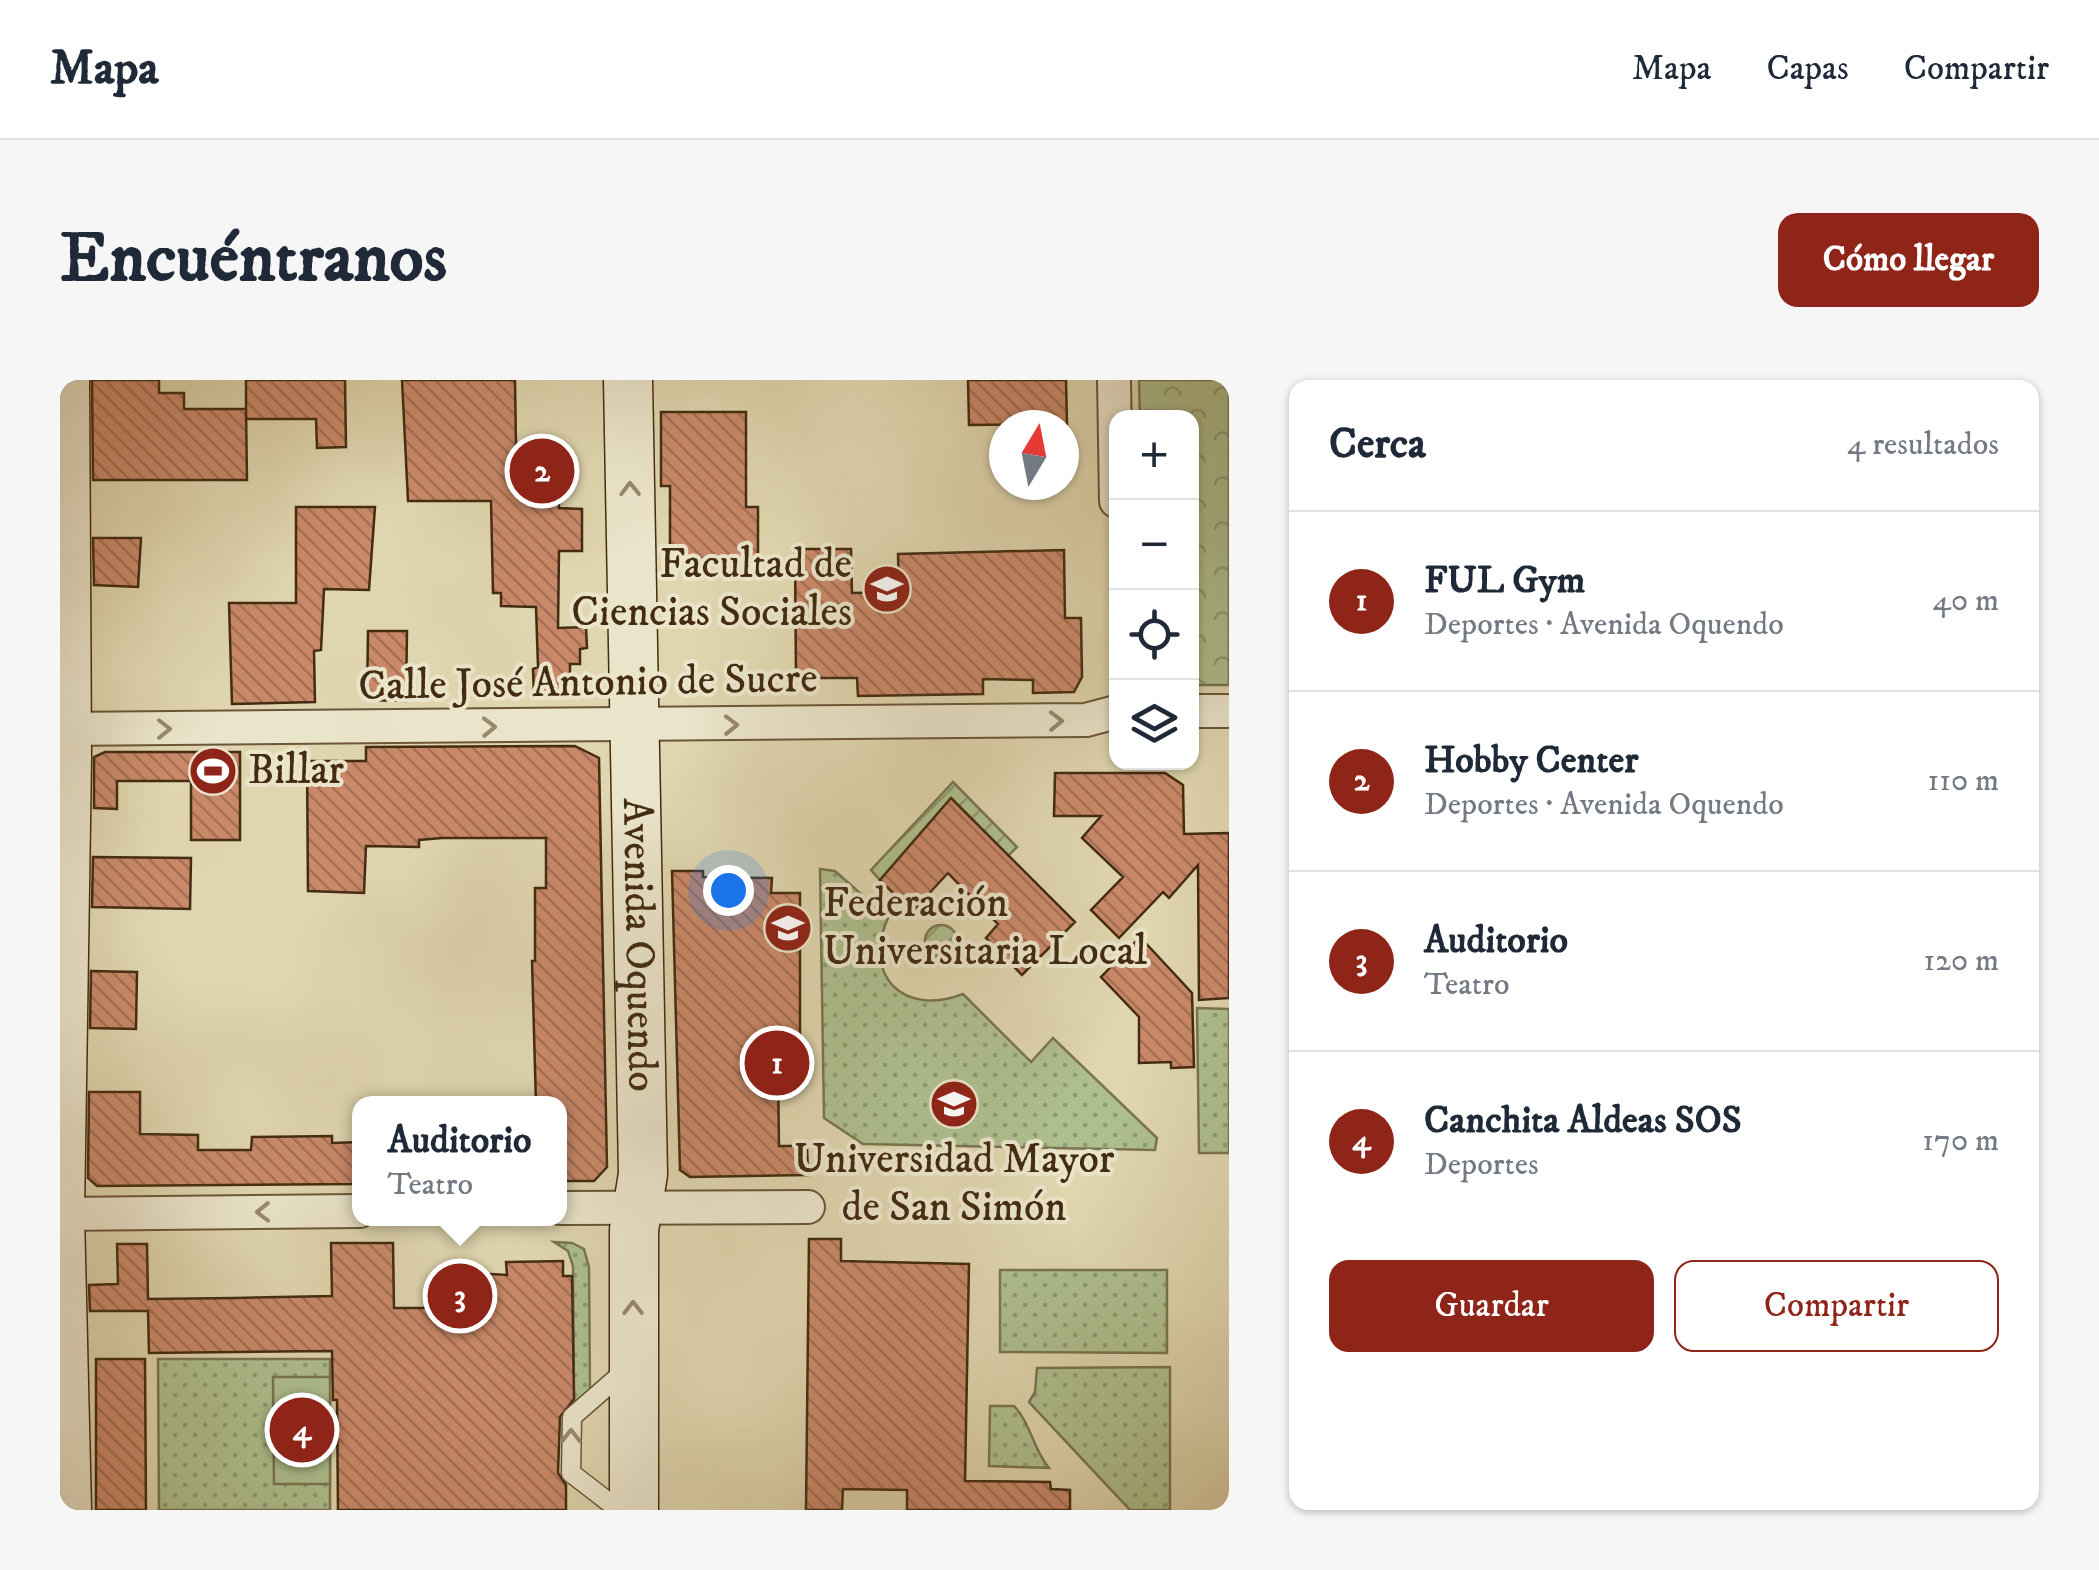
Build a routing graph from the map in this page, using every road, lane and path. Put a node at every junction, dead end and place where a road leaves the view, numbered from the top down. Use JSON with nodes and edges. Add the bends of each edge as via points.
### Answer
{"nodes":[{"id":1,"x":65,"y":380,"type":"edge"},
{"id":2,"x":628,"y":380,"type":"edge"},
{"id":3,"x":1114,"y":380,"type":"edge"},
{"id":4,"x":1116,"y":500,"type":"edge"},
{"id":5,"x":1199,"y":711,"type":"edge"},
{"id":6,"x":1229,"y":711,"type":"edge"},
{"id":7,"x":1109,"y":714,"type":"edge"},
{"id":8,"x":634,"y":726,"type":"junction"},
{"id":9,"x":63,"y":729,"type":"edge"},
{"id":10,"x":808,"y":1207,"type":"dead end"},
{"id":11,"x":567,"y":1208,"type":"edge"},
{"id":12,"x":638,"y":1208,"type":"junction"},
{"id":13,"x":352,"y":1211,"type":"edge"},
{"id":14,"x":60,"y":1214,"type":"edge"},
{"id":15,"x":633,"y":1364,"type":"junction"},
{"id":16,"x":67,"y":1510,"type":"edge"},
{"id":17,"x":619,"y":1510,"type":"edge"},
{"id":18,"x":634,"y":1510,"type":"edge"}],
"edges":[{"from":1,"to":9,"type":"main road"},
{"from":8,"to":2,"type":"main road","name":"Avenida Oquendo","one_way":true},
{"from":3,"to":4,"type":"street"},
{"from":5,"to":6,"type":"street"},
{"from":8,"to":7,"type":"street","name":"Calle José Antonio de Sucre","one_way":true,"via":[[1086,720]]},
{"from":9,"to":8,"type":"street","name":"Calle José Antonio de Sucre","one_way":true},
{"from":8,"to":12,"type":"main road","name":"Avenida Oquendo","via":[[643,1174]]},
{"from":9,"to":14,"type":"main road"},
{"from":10,"to":12,"type":"street"},
{"from":11,"to":12,"type":"street"},
{"from":15,"to":12,"type":"main road","name":"Avenida Oquendo","one_way":true},
{"from":13,"to":14,"type":"street","one_way":true},
{"from":14,"to":16,"type":"main road"},
{"from":17,"to":15,"type":"lane","one_way":true,"via":[[571,1473],[572,1417]]},
{"from":15,"to":18,"type":"main road","name":"Avenida Oquendo"}]}
